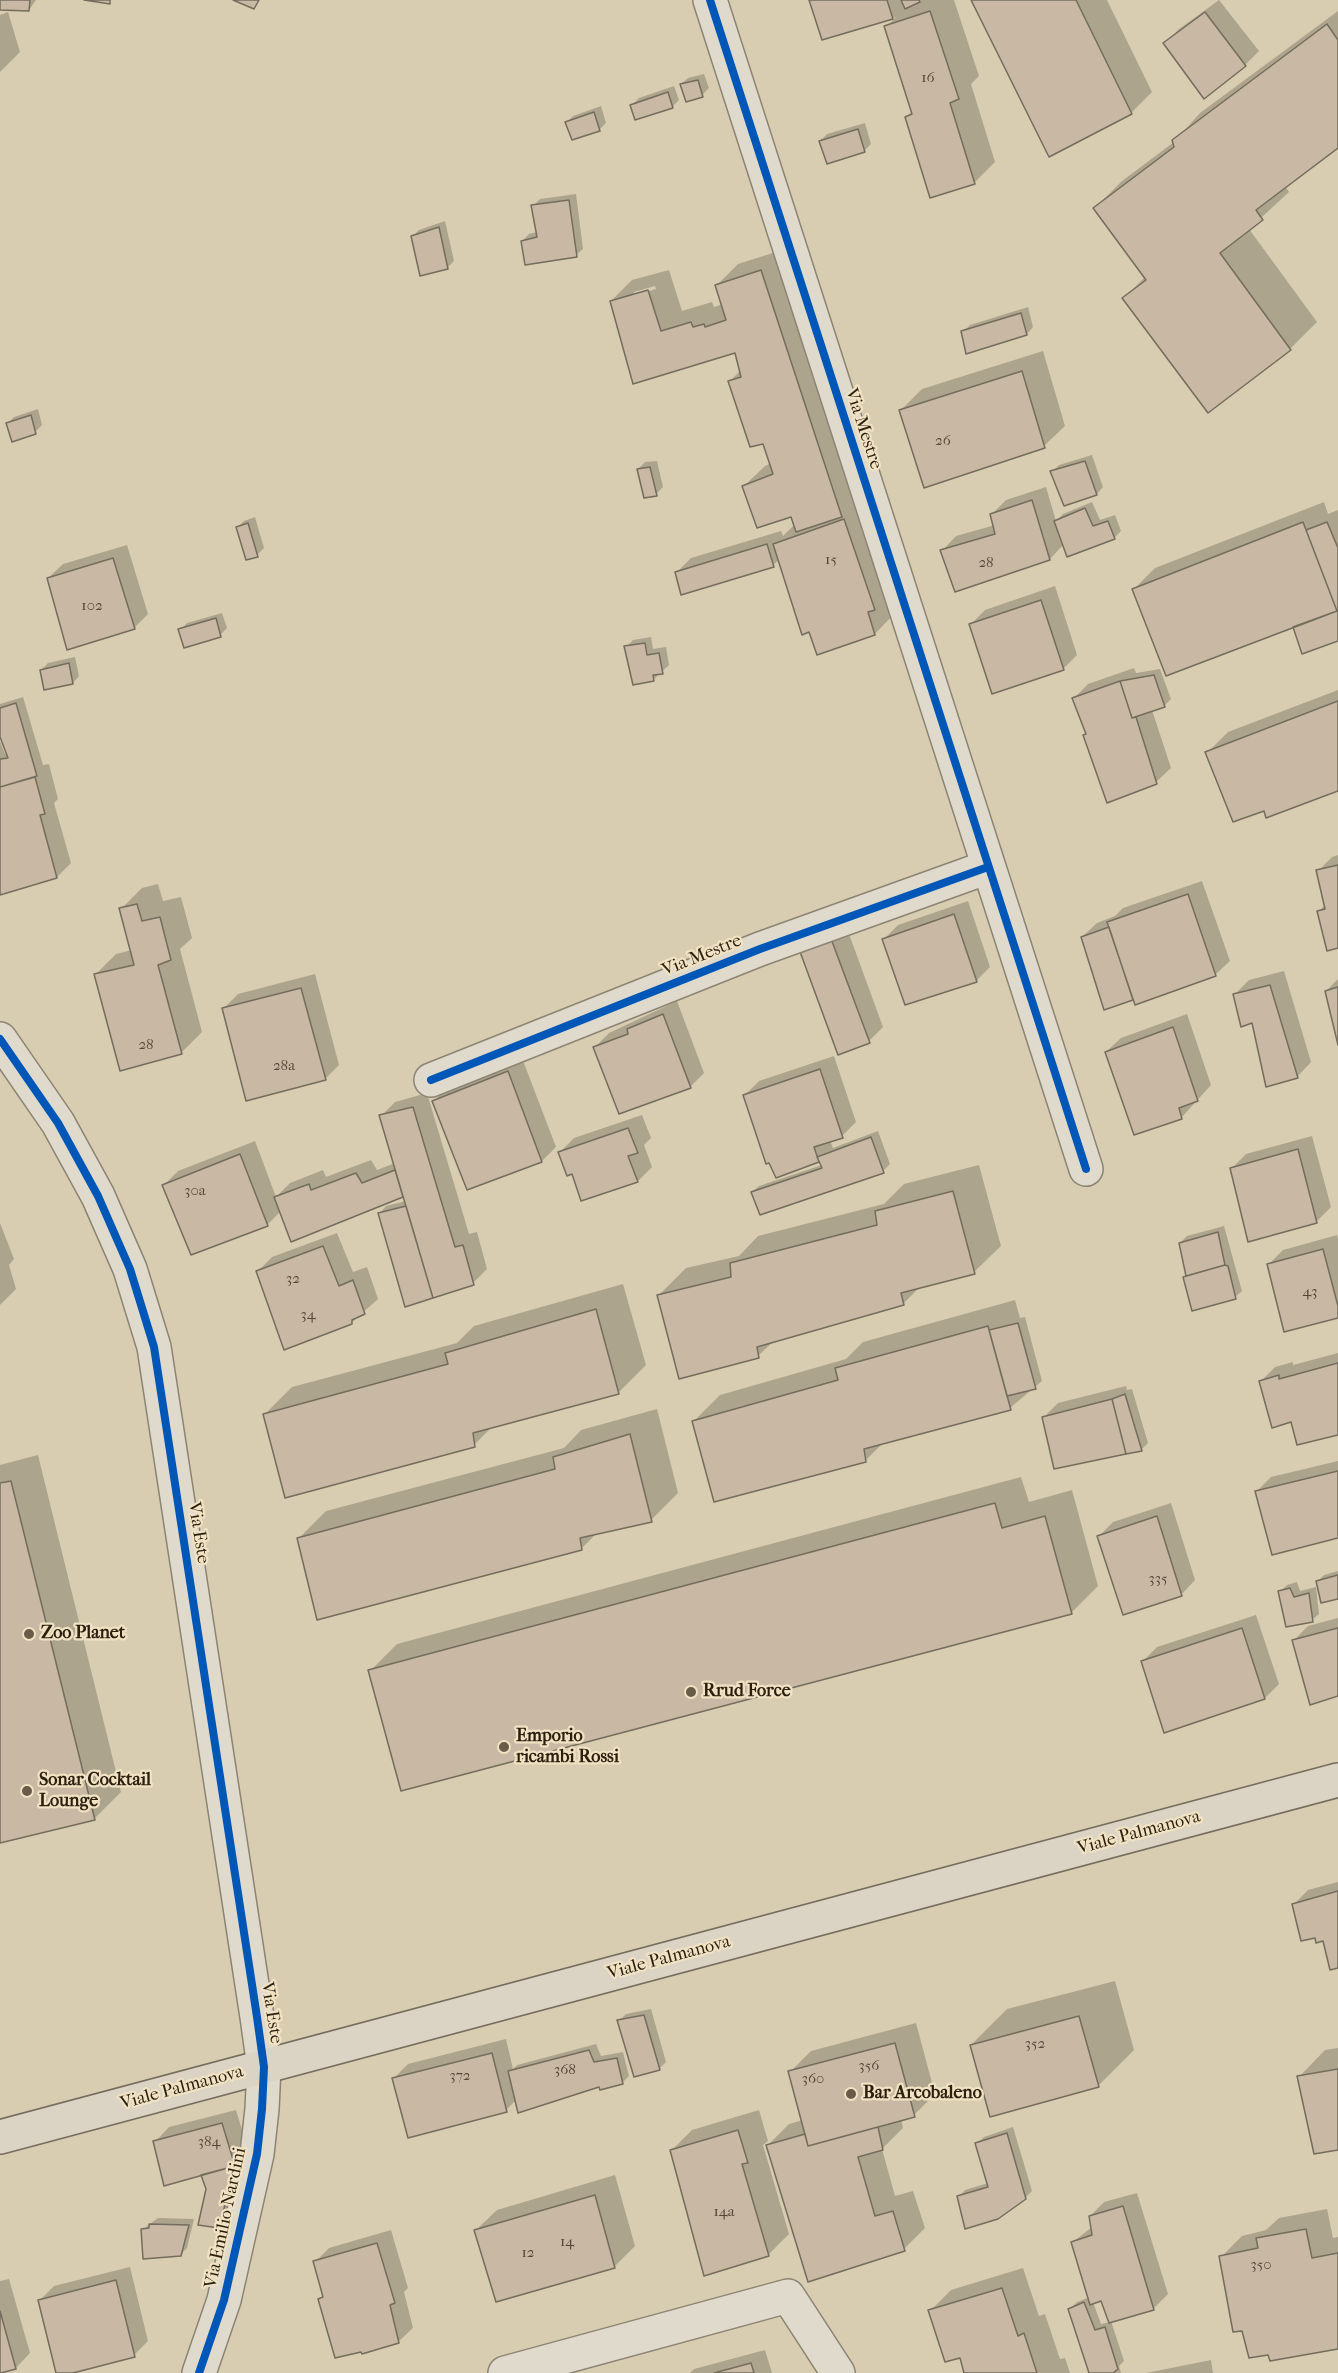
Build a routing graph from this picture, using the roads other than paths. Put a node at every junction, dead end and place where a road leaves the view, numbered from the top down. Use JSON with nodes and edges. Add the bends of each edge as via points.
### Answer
{"nodes":[{"id":1,"x":710,"y":0,"type":"edge"},
{"id":2,"x":988,"y":867,"type":"junction"},
{"id":3,"x":0,"y":1039,"type":"edge"},
{"id":4,"x":430,"y":1080,"type":"dead end"},
{"id":5,"x":1086,"y":1169,"type":"dead end"},
{"id":6,"x":1338,"y":1780,"type":"edge"},
{"id":7,"x":264,"y":2067,"type":"junction"},
{"id":8,"x":0,"y":2137,"type":"edge"},
{"id":9,"x":199,"y":2373,"type":"edge"},
{"id":10,"x":505,"y":2373,"type":"edge"},
{"id":11,"x":838,"y":2373,"type":"edge"}],
"edges":[{"from":1,"to":2,"type":"street","name":"Via Mestre"},
{"from":2,"to":4,"type":"street","name":"Via Mestre","via":[[760,949]]},
{"from":2,"to":5,"type":"street","name":"Via Mestre"},
{"from":3,"to":7,"type":"street","name":"Via Este","via":[[58,1123],[98,1196],[130,1269],[154,1347]]},
{"from":6,"to":7,"type":"main road","name":"Viale Palmanova"},
{"from":7,"to":8,"type":"main road","name":"Viale Palmanova"},
{"from":7,"to":9,"type":"street","name":"Via Emilio Nardini","via":[[256,2154],[239,2240]]},
{"from":10,"to":11,"type":"street","via":[[788,2296]]}]}
